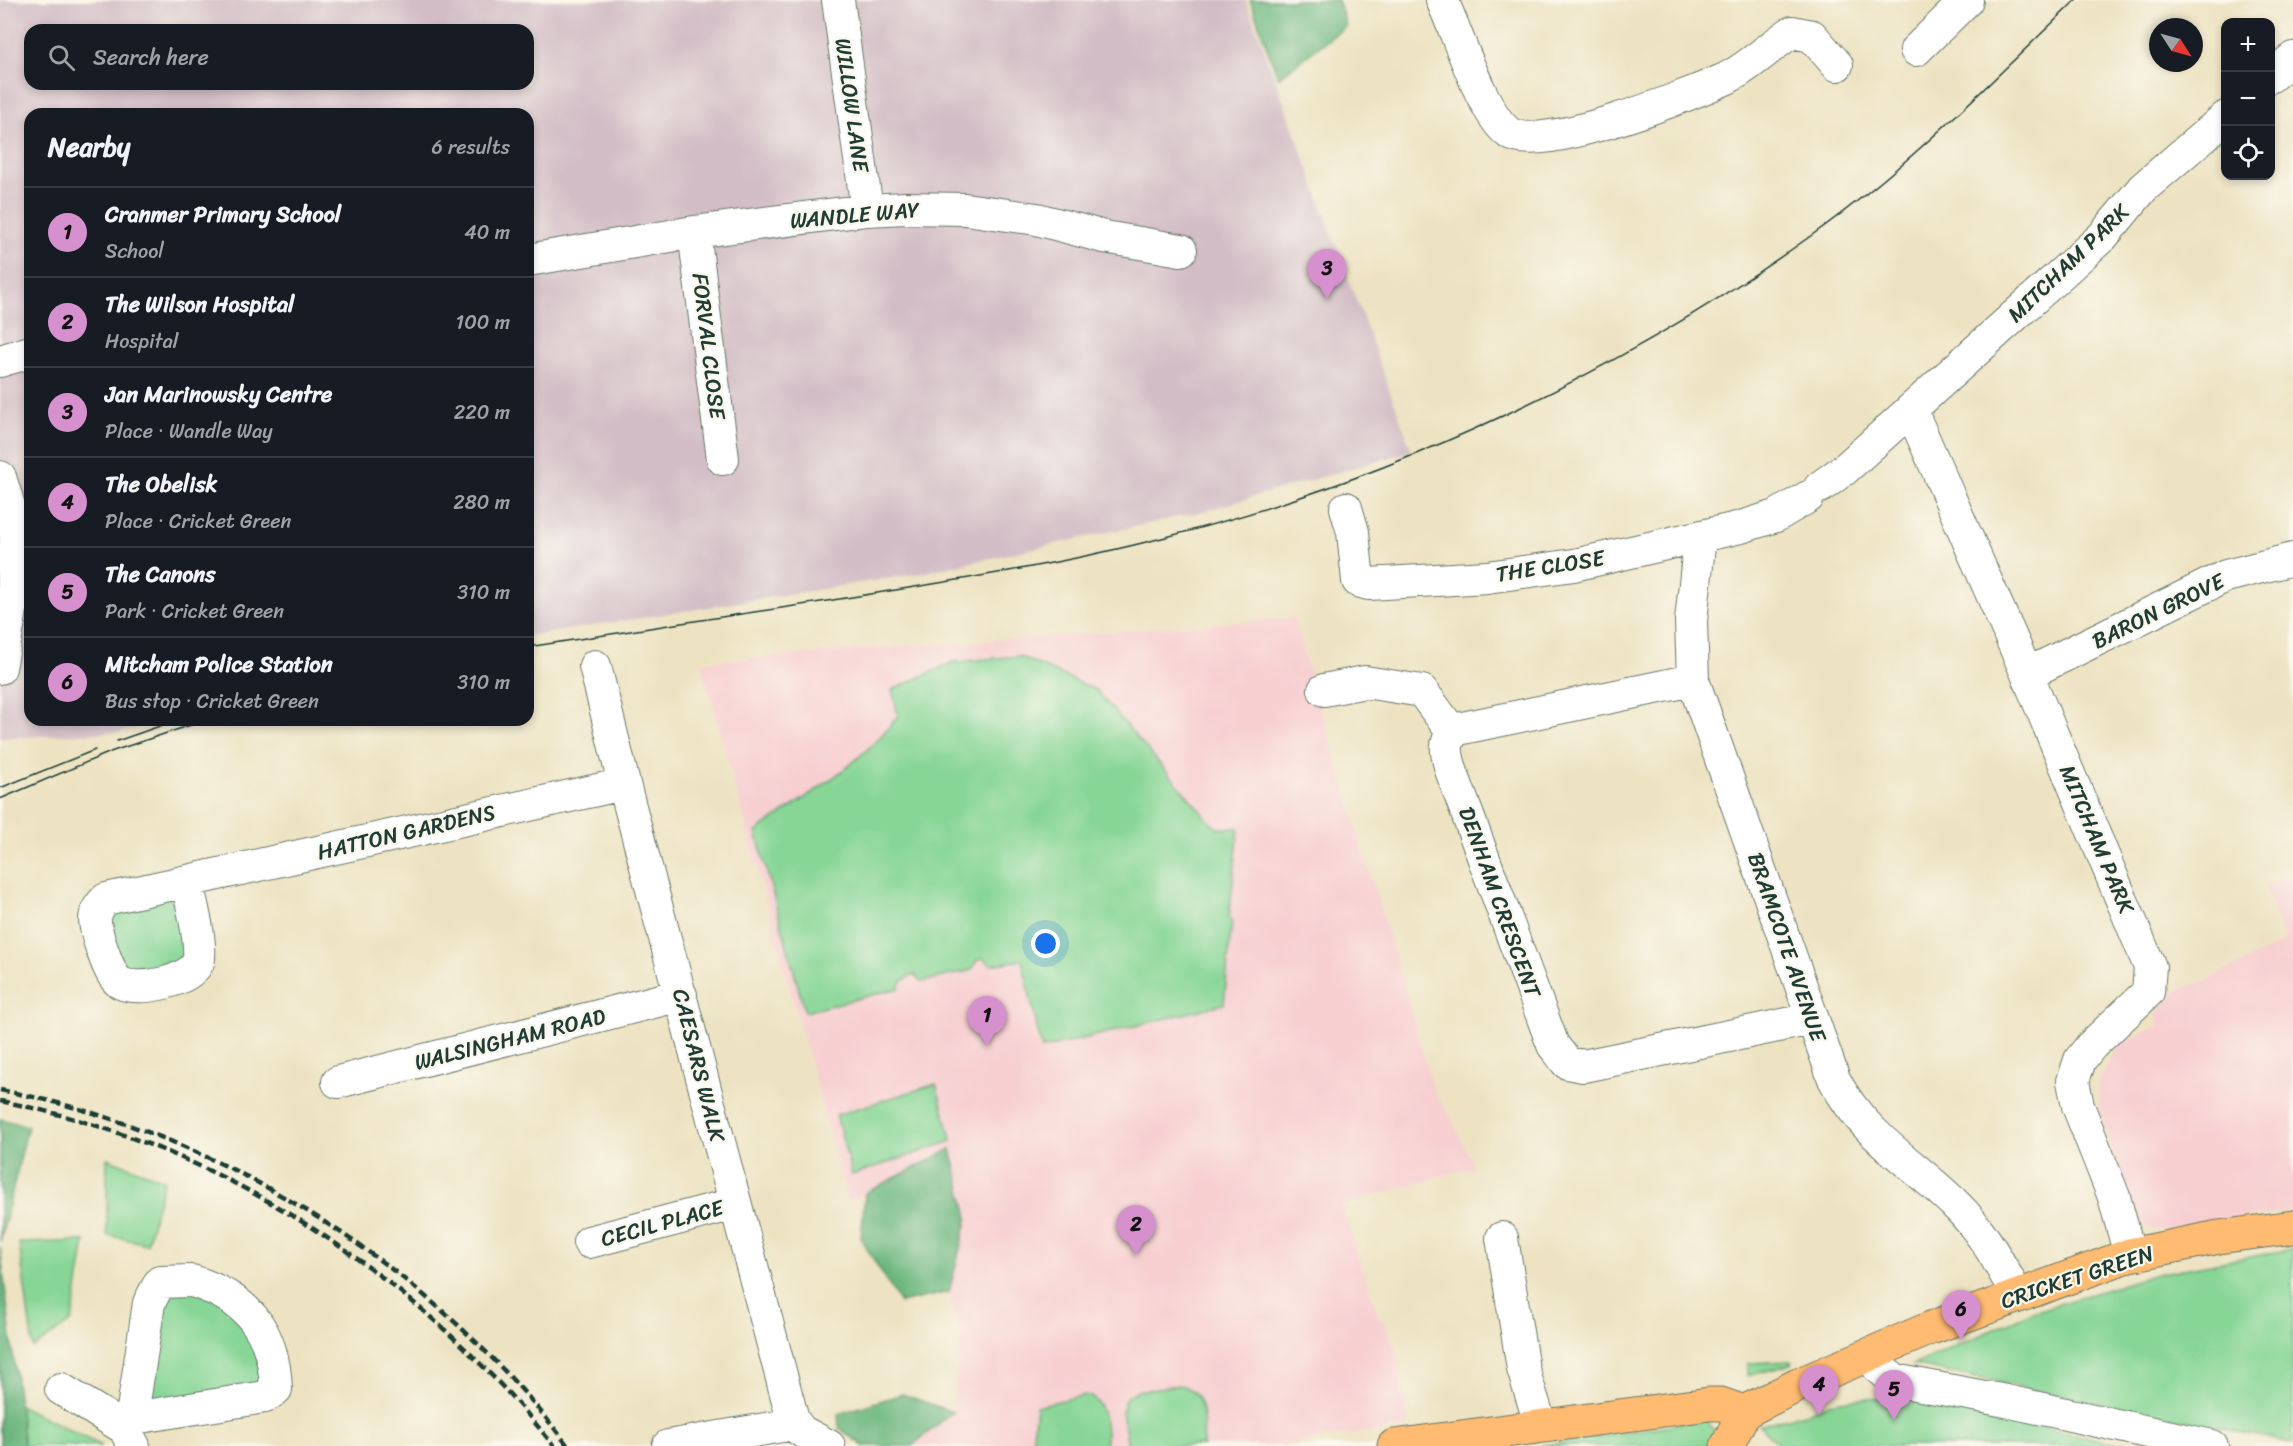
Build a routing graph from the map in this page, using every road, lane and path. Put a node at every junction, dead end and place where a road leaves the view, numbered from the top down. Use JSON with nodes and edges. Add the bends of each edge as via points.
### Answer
{"nodes":[{"id":1,"x":838,"y":0,"type":"edge"},
{"id":2,"x":1442,"y":0,"type":"edge"},
{"id":3,"x":1967,"y":0,"type":"edge"},
{"id":4,"x":1916,"y":50,"type":"dead end"},
{"id":5,"x":2293,"y":58,"type":"edge"},
{"id":6,"x":1837,"y":64,"type":"dead end"},
{"id":7,"x":2275,"y":74,"type":"edge"},
{"id":8,"x":2221,"y":121,"type":"edge"},
{"id":9,"x":867,"y":210,"type":"junction"},
{"id":10,"x":694,"y":232,"type":"junction"},
{"id":11,"x":1180,"y":250,"type":"dead end"},
{"id":12,"x":534,"y":259,"type":"edge"},
{"id":13,"x":24,"y":354,"type":"edge"},
{"id":14,"x":0,"y":361,"type":"edge"},
{"id":15,"x":1911,"y":410,"type":"junction"},
{"id":16,"x":723,"y":459,"type":"dead end"},
{"id":17,"x":0,"y":477,"type":"edge"},
{"id":18,"x":1814,"y":492,"type":"joint"},
{"id":19,"x":1346,"y":508,"type":"dead end"},
{"id":20,"x":1700,"y":537,"type":"junction"},
{"id":21,"x":2293,"y":559,"type":"edge"},
{"id":22,"x":596,"y":666,"type":"dead end"},
{"id":23,"x":0,"y":668,"type":"edge"},
{"id":24,"x":2027,"y":674,"type":"junction"},
{"id":25,"x":1693,"y":680,"type":"junction"},
{"id":26,"x":1324,"y":690,"type":"dead end"},
{"id":27,"x":1453,"y":732,"type":"junction"},
{"id":28,"x":624,"y":784,"type":"junction"},
{"id":29,"x":187,"y":881,"type":"dead end"},
{"id":30,"x":681,"y":995,"type":"junction"},
{"id":31,"x":1812,"y":1019,"type":"junction"},
{"id":32,"x":338,"y":1082,"type":"dead end"},
{"id":33,"x":734,"y":1204,"type":"junction"},
{"id":34,"x":2293,"y":1227,"type":"edge"},
{"id":35,"x":1502,"y":1238,"type":"dead end"},
{"id":36,"x":589,"y":1242,"type":"dead end"},
{"id":37,"x":2130,"y":1255,"type":"junction"},
{"id":38,"x":2017,"y":1295,"type":"junction"},
{"id":39,"x":1869,"y":1354,"type":"junction"},
{"id":40,"x":61,"y":1389,"type":"dead end"},
{"id":41,"x":1744,"y":1412,"type":"junction"},
{"id":42,"x":794,"y":1424,"type":"junction"},
{"id":43,"x":1541,"y":1426,"type":"junction"},
{"id":44,"x":132,"y":1429,"type":"edge"},
{"id":45,"x":668,"y":1446,"type":"edge"},
{"id":46,"x":829,"y":1446,"type":"edge"},
{"id":47,"x":1394,"y":1446,"type":"edge"},
{"id":48,"x":1727,"y":1446,"type":"edge"},
{"id":49,"x":2212,"y":1446,"type":"edge"}],
"edges":[{"from":1,"to":9,"type":"street","name":"WILLOW LANE"},
{"from":2,"to":6,"type":"street","via":[[1492,117],[1509,134],[1525,140],[1545,139],[1613,121],[1727,78],[1792,32],[1812,36]]},
{"from":3,"to":4,"type":"street"},
{"from":5,"to":7,"type":"street"},
{"from":8,"to":15,"type":"street","name":"MITCHAM PARK","via":[[2143,188],[2103,236]]},
{"from":9,"to":10,"type":"street","name":"WANDLE WAY"},
{"from":9,"to":11,"type":"street","name":"WANDLE WAY","via":[[946,208],[985,212],[1037,219],[1104,237]]},
{"from":10,"to":12,"type":"street","name":"WANDLE WAY"},
{"from":10,"to":16,"type":"street","name":"FORVAL CLOSE"},
{"from":13,"to":14,"type":"street"},
{"from":15,"to":18,"type":"street","name":"MITCHAM PARK"},
{"from":15,"to":24,"type":"street","name":"MITCHAM PARK"},
{"from":17,"to":23,"type":"street","via":[[16,539],[15,551],[10,555],[10,601]]},
{"from":18,"to":20,"type":"street","name":"THE CLOSE","via":[[1776,516]]},
{"from":19,"to":20,"type":"street","name":"THE CLOSE","via":[[1353,532],[1358,581],[1370,584],[1487,577],[1574,565]]},
{"from":20,"to":25,"type":"street","name":"BRAMCOTE AVENUE","via":[[1691,621]]},
{"from":21,"to":24,"type":"street","name":"BARON GROVE","via":[[2226,576]]},
{"from":22,"to":28,"type":"street","name":"CAESARS WALK"},
{"from":24,"to":37,"type":"street","name":"MITCHAM PARK","via":[[2150,967],[2148,992],[2091,1046],[2080,1060],[2073,1081],[2078,1106],[2114,1197]]},
{"from":25,"to":27,"type":"street","via":[[1466,726]]},
{"from":25,"to":31,"type":"street","name":"BRAMCOTE AVENUE"},
{"from":26,"to":27,"type":"street","via":[[1365,682],[1422,691]]},
{"from":27,"to":31,"type":"street","name":"DENHAM CRESCENT","via":[[1446,752],[1452,773],[1552,1045],[1561,1059],[1583,1066]]},
{"from":28,"to":29,"type":"street","name":"HATTON GARDENS"},
{"from":28,"to":30,"type":"street","name":"CAESARS WALK"},
{"from":30,"to":32,"type":"street","name":"WALSINGHAM ROAD"},
{"from":30,"to":33,"type":"street","name":"CAESARS WALK"},
{"from":31,"to":38,"type":"street","name":"BRAMCOTE AVENUE","via":[[1834,1079],[1857,1118],[1971,1221]]},
{"from":33,"to":36,"type":"street","name":"CECIL PLACE"},
{"from":33,"to":42,"type":"street","name":"CAESARS WALK"},
{"from":34,"to":37,"type":"main road","name":"CRICKET GREEN"},
{"from":35,"to":43,"type":"street","via":[[1523,1369]]},
{"from":37,"to":38,"type":"main road","name":"CRICKET GREEN"},
{"from":38,"to":39,"type":"main road","name":"CRICKET GREEN"},
{"from":39,"to":41,"type":"main road","name":"CRICKET GREEN"},
{"from":39,"to":49,"type":"street","via":[[1894,1380]]},
{"from":40,"to":44,"type":"street"},
{"from":41,"to":43,"type":"main road","via":[[1709,1404]]},
{"from":41,"to":48,"type":"main road"},
{"from":42,"to":45,"type":"street"},
{"from":42,"to":46,"type":"street"},
{"from":43,"to":47,"type":"main road"},
{"from":44,"to":44,"type":"street","via":[[149,1303],[160,1282],[192,1281],[218,1289],[238,1301],[265,1336],[276,1389],[265,1397],[140,1417]]}]}
